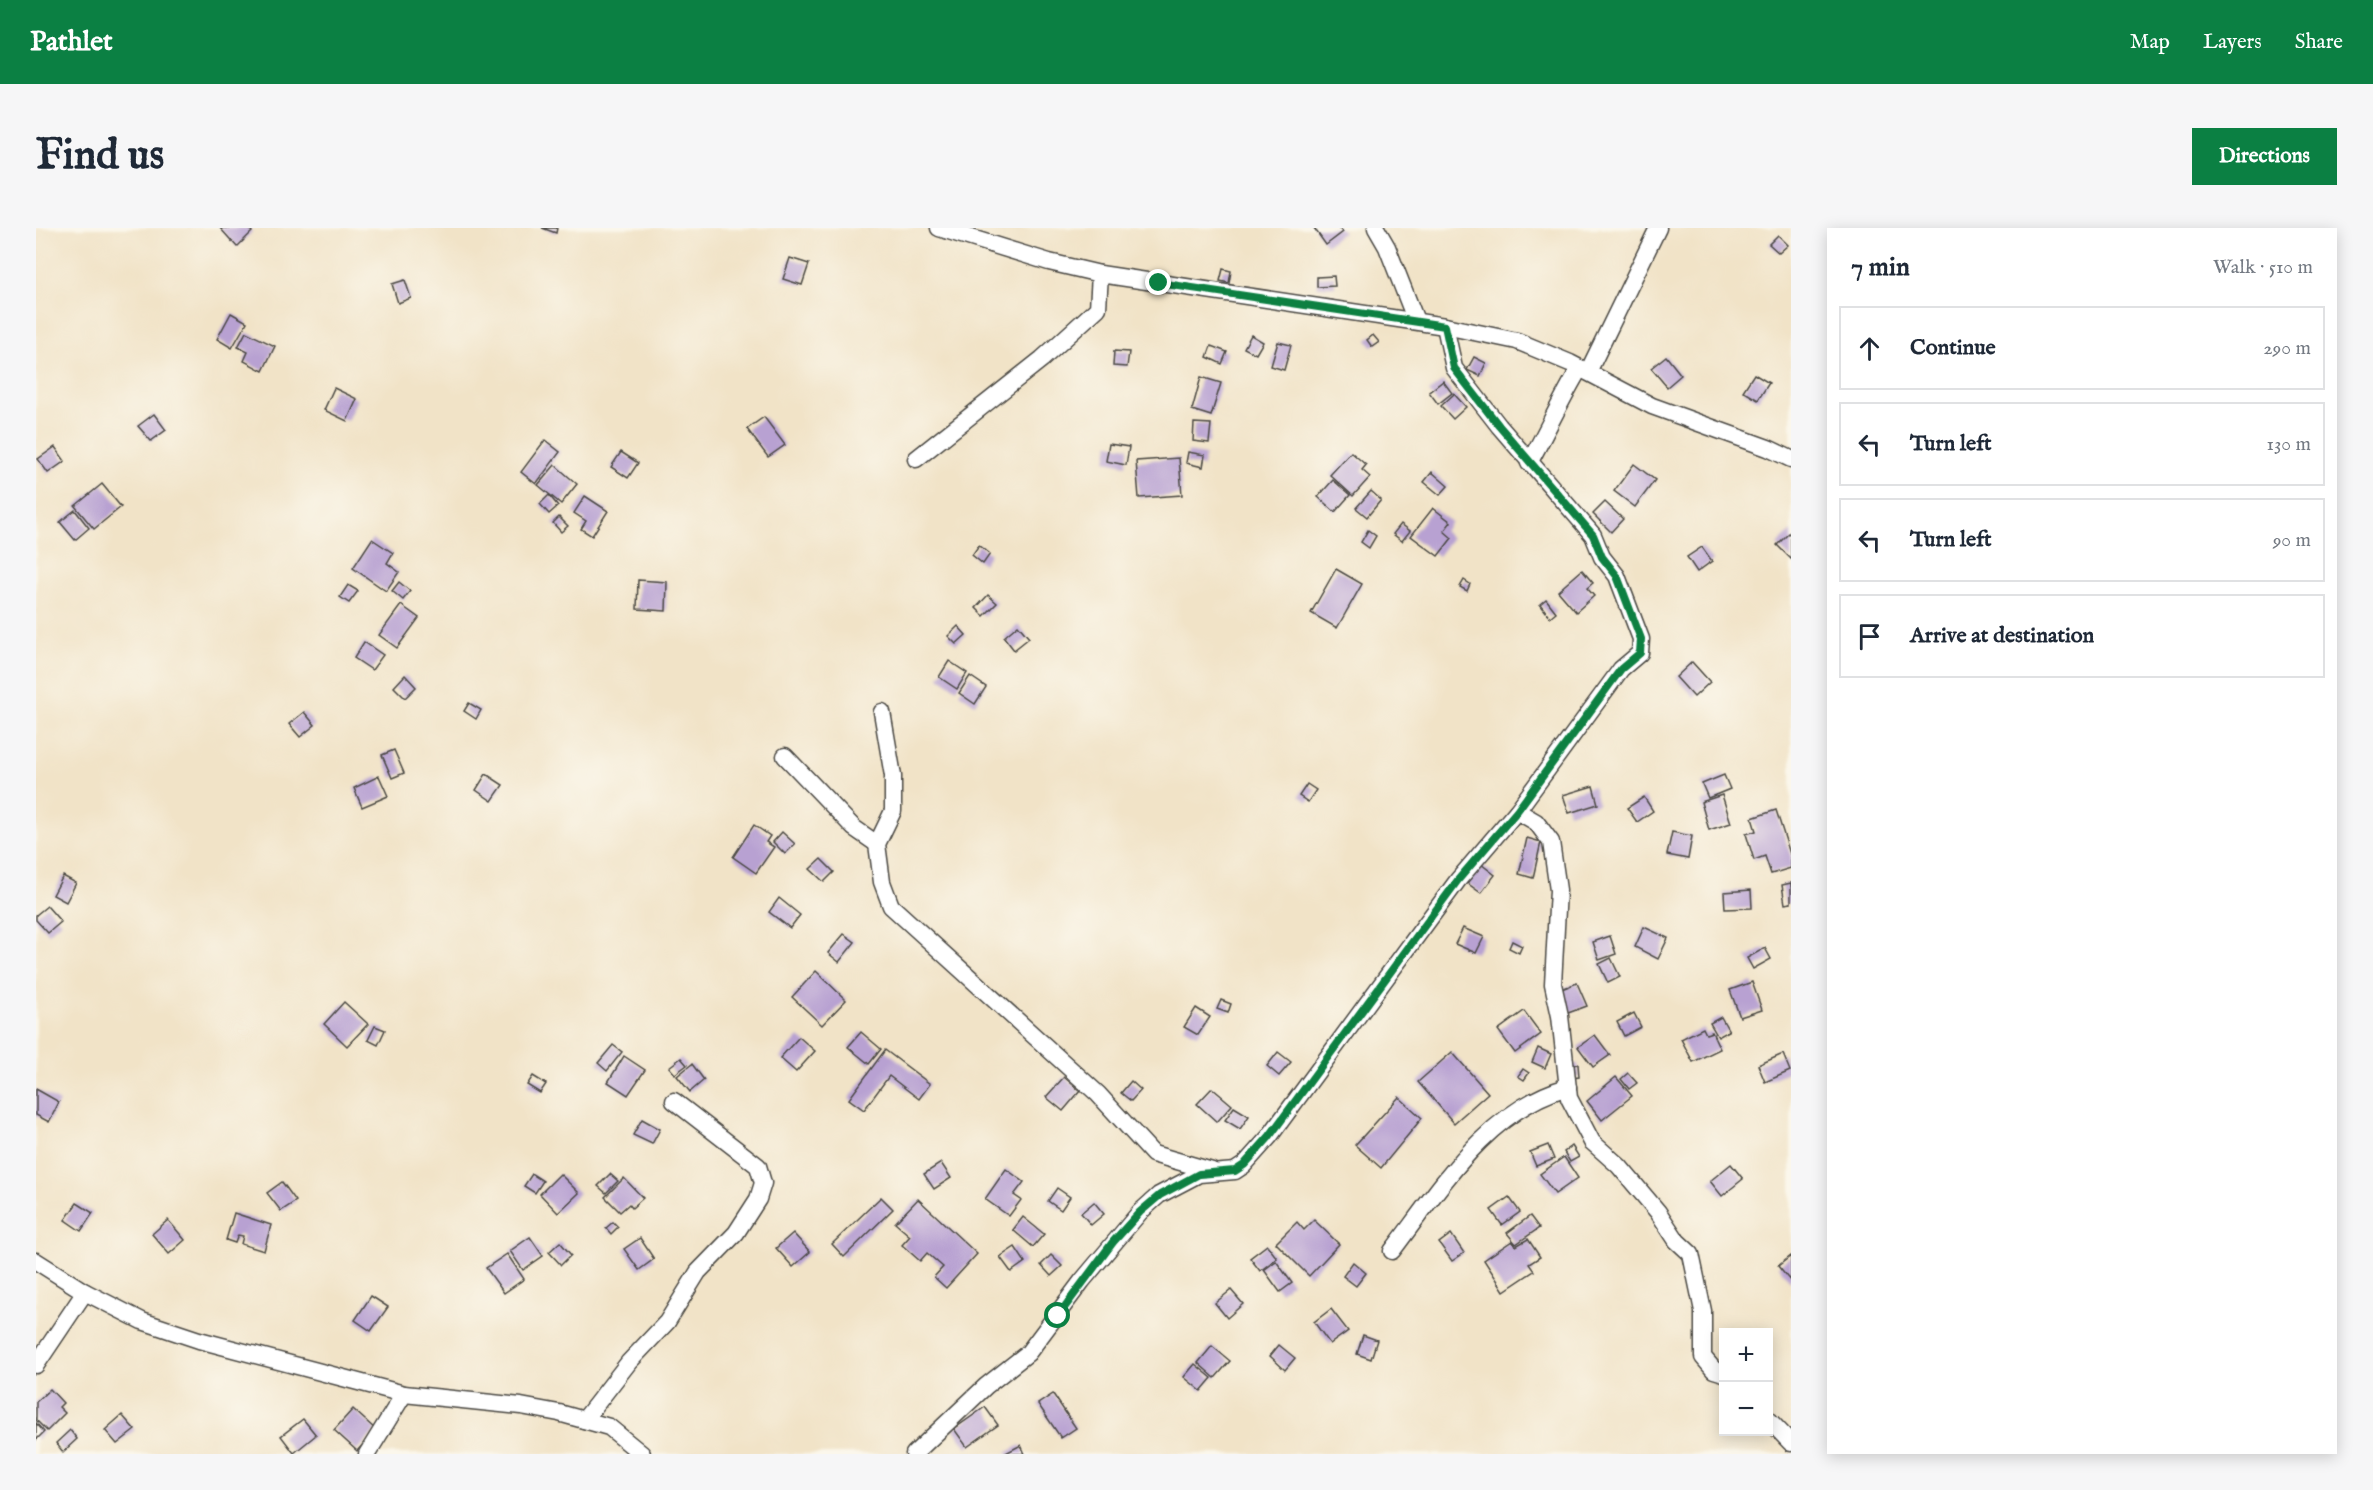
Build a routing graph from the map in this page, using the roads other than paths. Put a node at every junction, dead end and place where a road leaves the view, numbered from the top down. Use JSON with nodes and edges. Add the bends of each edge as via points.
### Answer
{"nodes":[{"id":1,"x":939,"y":228,"type":"edge"},
{"id":2,"x":1376,"y":228,"type":"edge"},
{"id":3,"x":1658,"y":228,"type":"edge"},
{"id":4,"x":1100,"y":274,"type":"junction"},
{"id":5,"x":1416,"y":321,"type":"junction"},
{"id":6,"x":1445,"y":326,"type":"junction"},
{"id":7,"x":1584,"y":370,"type":"junction"},
{"id":8,"x":916,"y":459,"type":"dead end"},
{"id":9,"x":1791,"y":459,"type":"edge"},
{"id":10,"x":1529,"y":462,"type":"junction"},
{"id":11,"x":882,"y":711,"type":"dead end"},
{"id":12,"x":785,"y":756,"type":"dead end"},
{"id":13,"x":1517,"y":811,"type":"junction"},
{"id":14,"x":877,"y":844,"type":"junction"},
{"id":15,"x":1568,"y":1087,"type":"junction"},
{"id":16,"x":675,"y":1101,"type":"dead end"},
{"id":17,"x":1216,"y":1172,"type":"junction"},
{"id":18,"x":1392,"y":1251,"type":"dead end"},
{"id":19,"x":36,"y":1261,"type":"edge"},
{"id":20,"x":85,"y":1292,"type":"junction"},
{"id":21,"x":36,"y":1365,"type":"edge"},
{"id":22,"x":1719,"y":1372,"type":"edge"},
{"id":23,"x":404,"y":1394,"type":"junction"},
{"id":24,"x":584,"y":1420,"type":"junction"},
{"id":25,"x":1773,"y":1424,"type":"edge"},
{"id":26,"x":1791,"y":1443,"type":"edge"},
{"id":27,"x":367,"y":1454,"type":"edge"},
{"id":28,"x":642,"y":1454,"type":"edge"},
{"id":29,"x":914,"y":1454,"type":"edge"}],
"edges":[{"from":1,"to":4,"type":"street"},
{"from":2,"to":5,"type":"street"},
{"from":3,"to":7,"type":"street"},
{"from":4,"to":5,"type":"street"},
{"from":4,"to":8,"type":"street","via":[[1098,308],[1042,359]]},
{"from":5,"to":6,"type":"street"},
{"from":6,"to":7,"type":"street","via":[[1517,341]]},
{"from":6,"to":10,"type":"street","via":[[1454,368]]},
{"from":7,"to":9,"type":"street","via":[[1652,406]]},
{"from":7,"to":10,"type":"street","via":[[1558,402],[1551,425]]},
{"from":10,"to":13,"type":"street","via":[[1593,535],[1602,557],[1617,576],[1641,639],[1640,653],[1621,669]]},
{"from":11,"to":14,"type":"street","via":[[893,776],[893,811]]},
{"from":12,"to":14,"type":"street","via":[[854,828]]},
{"from":13,"to":15,"type":"street","via":[[1536,822],[1551,842],[1558,890],[1553,984]]},
{"from":13,"to":17,"type":"street","via":[[1458,880],[1269,1137],[1244,1165],[1226,1173]]},
{"from":14,"to":17,"type":"street","via":[[882,882],[891,906],[1098,1094],[1153,1154]]},
{"from":15,"to":18,"type":"street","via":[[1523,1105],[1465,1156]]},
{"from":15,"to":22,"type":"street","via":[[1573,1107],[1592,1142],[1619,1166],[1691,1254],[1703,1311],[1703,1357]]},
{"from":16,"to":24,"type":"street","via":[[758,1166],[763,1184],[736,1233],[698,1272],[667,1322],[629,1362]]},
{"from":17,"to":29,"type":"street","via":[[1179,1183],[1140,1212],[1028,1353],[986,1386]]},
{"from":19,"to":20,"type":"street"},
{"from":20,"to":21,"type":"street"},
{"from":20,"to":23,"type":"street","via":[[142,1321],[199,1340]]},
{"from":23,"to":24,"type":"street","via":[[521,1406]]},
{"from":23,"to":27,"type":"street"},
{"from":24,"to":28,"type":"street","via":[[609,1427]]},
{"from":25,"to":26,"type":"street"}]}
